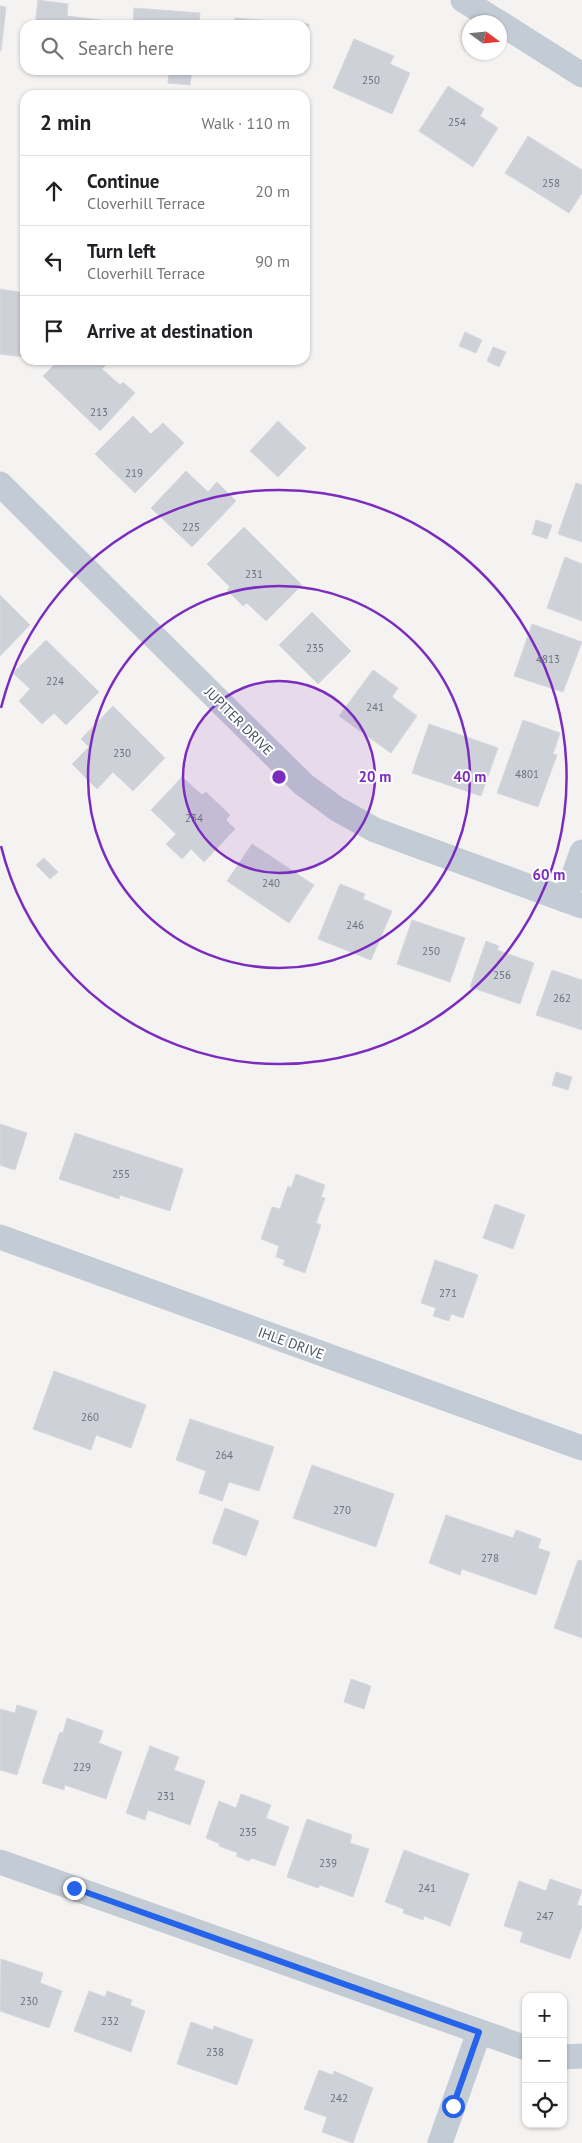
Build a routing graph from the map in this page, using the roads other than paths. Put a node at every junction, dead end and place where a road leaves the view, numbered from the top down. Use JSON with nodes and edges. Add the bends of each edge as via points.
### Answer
{"nodes":[{"id":1,"x":462,"y":0,"type":"edge"},
{"id":2,"x":486,"y":15,"type":"edge"},
{"id":3,"x":507,"y":28,"type":"edge"},
{"id":4,"x":582,"y":75,"type":"edge"},
{"id":5,"x":0,"y":484,"type":"edge"},
{"id":6,"x":582,"y":852,"type":"edge"},
{"id":7,"x":574,"y":903,"type":"edge"},
{"id":8,"x":0,"y":1238,"type":"edge"},
{"id":9,"x":582,"y":1448,"type":"edge"},
{"id":10,"x":0,"y":1862,"type":"edge"},
{"id":11,"x":479,"y":2032,"type":"junction"},
{"id":12,"x":522,"y":2047,"type":"edge"},
{"id":13,"x":582,"y":2056,"type":"edge"},
{"id":14,"x":567,"y":2057,"type":"edge"},
{"id":15,"x":440,"y":2143,"type":"edge"}],
"edges":[{"from":1,"to":2,"type":"street"},
{"from":3,"to":4,"type":"street"},
{"from":5,"to":7,"type":"street","name":"JUPITER DRIVE","via":[[303,784],[337,809],[375,830]]},
{"from":6,"to":7,"type":"street"},
{"from":8,"to":9,"type":"street","name":"IHLE DRIVE"},
{"from":10,"to":11,"type":"street"},
{"from":11,"to":12,"type":"street"},
{"from":11,"to":15,"type":"street"},
{"from":13,"to":14,"type":"street"}]}
